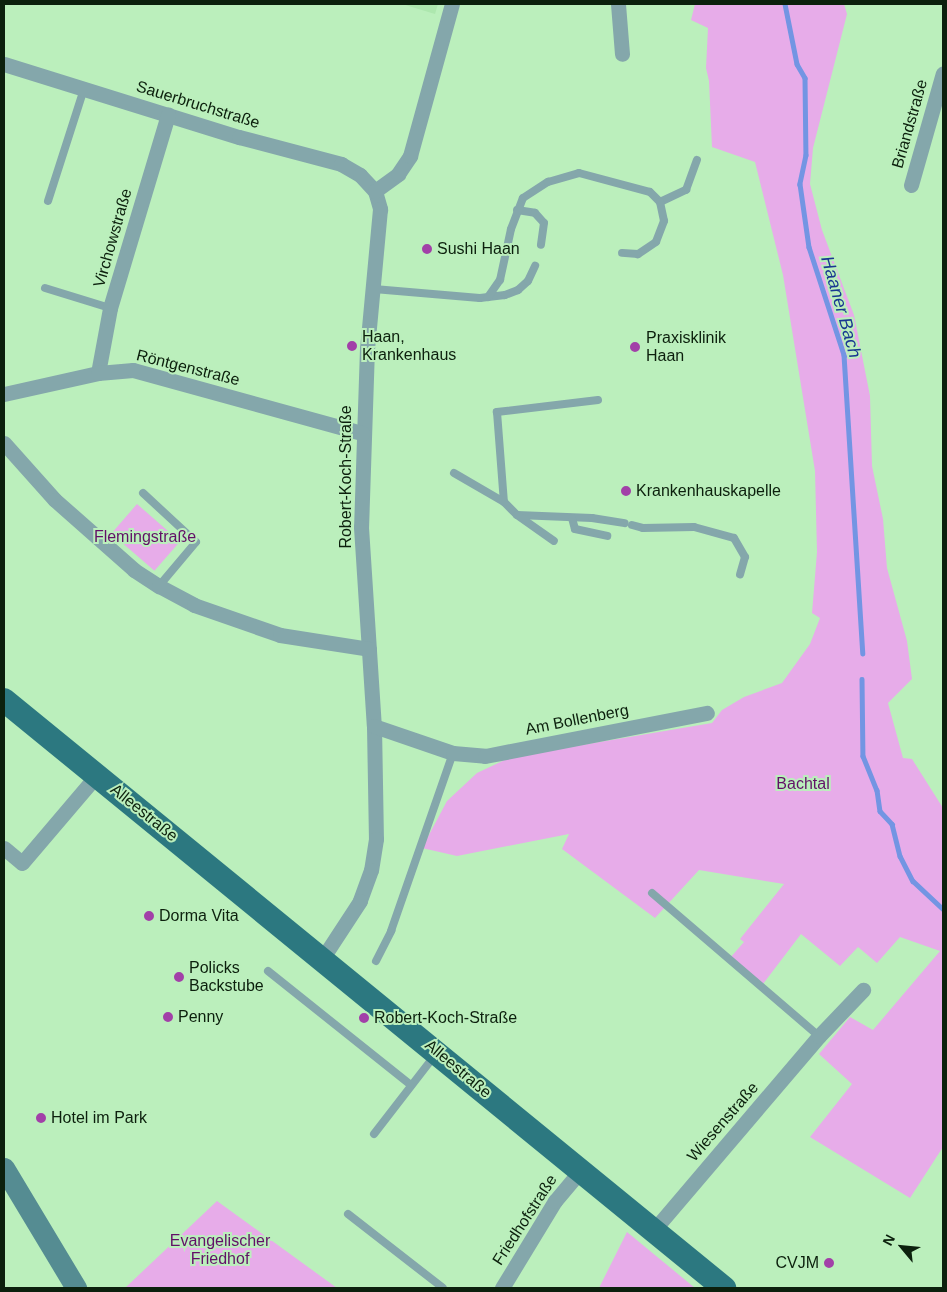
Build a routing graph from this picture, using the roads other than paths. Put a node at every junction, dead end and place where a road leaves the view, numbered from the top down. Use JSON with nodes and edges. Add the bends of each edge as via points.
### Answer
{"nodes":[{"id":1,"x":452,"y":4,"type":"edge"},
{"id":2,"x":618,"y":4,"type":"edge"},
{"id":3,"x":622,"y":54,"type":"dead end"},
{"id":4,"x":4,"y":64,"type":"edge"},
{"id":5,"x":943,"y":73,"type":"edge"},
{"id":6,"x":84,"y":89,"type":"junction"},
{"id":7,"x":168,"y":115,"type":"junction"},
{"id":8,"x":698,"y":160,"type":"dead end"},
{"id":9,"x":911,"y":185,"type":"dead end"},
{"id":10,"x":375,"y":191,"type":"junction"},
{"id":11,"x":48,"y":201,"type":"dead end"},
{"id":12,"x":660,"y":202,"type":"junction"},
{"id":13,"x":517,"y":210,"type":"junction"},
{"id":14,"x":541,"y":245,"type":"dead end"},
{"id":15,"x":622,"y":253,"type":"dead end"},
{"id":16,"x":535,"y":266,"type":"dead end"},
{"id":17,"x":45,"y":288,"type":"dead end"},
{"id":18,"x":374,"y":289,"type":"junction"},
{"id":19,"x":488,"y":297,"type":"junction"},
{"id":20,"x":110,"y":308,"type":"junction"},
{"id":21,"x":98,"y":373,"type":"junction"},
{"id":22,"x":4,"y":394,"type":"edge"},
{"id":23,"x":598,"y":400,"type":"dead end"},
{"id":24,"x":362,"y":433,"type":"junction"},
{"id":25,"x":4,"y":443,"type":"edge"},
{"id":26,"x":454,"y":473,"type":"dead end"},
{"id":27,"x":143,"y":493,"type":"dead end"},
{"id":28,"x":504,"y":502,"type":"junction"},
{"id":29,"x":517,"y":515,"type":"junction"},
{"id":30,"x":572,"y":518,"type":"junction"},
{"id":31,"x":607,"y":536,"type":"dead end"},
{"id":32,"x":554,"y":541,"type":"dead end"},
{"id":33,"x":740,"y":574,"type":"dead end"},
{"id":34,"x":159,"y":586,"type":"junction"},
{"id":35,"x":369,"y":649,"type":"junction"},
{"id":36,"x":4,"y":700,"type":"edge"},
{"id":37,"x":707,"y":713,"type":"dead end"},
{"id":38,"x":374,"y":726,"type":"junction"},
{"id":39,"x":453,"y":754,"type":"junction"},
{"id":40,"x":97,"y":775,"type":"junction"},
{"id":41,"x":4,"y":848,"type":"edge"},
{"id":42,"x":652,"y":893,"type":"dead end"},
{"id":43,"x":322,"y":959,"type":"junction"},
{"id":44,"x":376,"y":961,"type":"dead end"},
{"id":45,"x":268,"y":971,"type":"dead end"},
{"id":46,"x":863,"y":990,"type":"dead end"},
{"id":47,"x":819,"y":1036,"type":"junction"},
{"id":48,"x":437,"y":1052,"type":"junction"},
{"id":49,"x":411,"y":1085,"type":"junction"},
{"id":50,"x":374,"y":1134,"type":"dead end"},
{"id":51,"x":4,"y":1168,"type":"edge"},
{"id":52,"x":580,"y":1171,"type":"junction"},
{"id":53,"x":348,"y":1214,"type":"dead end"},
{"id":54,"x":653,"y":1231,"type":"junction"},
{"id":55,"x":76,"y":1288,"type":"edge"},
{"id":56,"x":443,"y":1288,"type":"edge"},
{"id":57,"x":502,"y":1288,"type":"edge"},
{"id":58,"x":724,"y":1288,"type":"edge"}],
"edges":[{"from":1,"to":10,"type":"street","via":[[410,156],[398,174]]},
{"from":2,"to":3,"type":"street"},
{"from":4,"to":6,"type":"street","name":"Sauerbruchstraße"},
{"from":5,"to":9,"type":"street","name":"Briandstraße"},
{"from":6,"to":7,"type":"street","name":"Sauerbruchstraße"},
{"from":6,"to":11,"type":"lane"},
{"from":7,"to":10,"type":"street","name":"Sauerbruchstraße","via":[[341,164],[360,175]]},
{"from":7,"to":20,"type":"street","name":"Virchowstraße"},
{"from":8,"to":12,"type":"lane","via":[[686,190]]},
{"from":10,"to":18,"type":"street","name":"Robert-Koch-Straße","via":[[380,209]]},
{"from":12,"to":13,"type":"lane","via":[[650,192],[579,173],[548,182],[523,198]]},
{"from":12,"to":15,"type":"lane","via":[[664,221],[656,242],[638,254]]},
{"from":13,"to":14,"type":"lane","via":[[535,214],[544,223]]},
{"from":13,"to":19,"type":"lane","via":[[500,280]]},
{"from":16,"to":19,"type":"lane","via":[[528,281],[518,290]]},
{"from":17,"to":20,"type":"lane"},
{"from":18,"to":19,"type":"lane"},
{"from":18,"to":24,"type":"street","name":"Robert-Koch-Straße"},
{"from":20,"to":21,"type":"street","name":"Virchowstraße"},
{"from":21,"to":22,"type":"street","name":"Röntgenstraße"},
{"from":21,"to":24,"type":"street","name":"Röntgenstraße","via":[[133,370]]},
{"from":23,"to":28,"type":"lane","via":[[497,412]]},
{"from":24,"to":35,"type":"street","name":"Robert-Koch-Straße","via":[[361,527]]},
{"from":25,"to":34,"type":"street","via":[[55,500],[134,570]]},
{"from":26,"to":28,"type":"lane"},
{"from":27,"to":34,"type":"lane","via":[[196,542]]},
{"from":28,"to":29,"type":"lane"},
{"from":29,"to":30,"type":"lane"},
{"from":29,"to":32,"type":"lane"},
{"from":30,"to":31,"type":"lane","via":[[575,529]]},
{"from":30,"to":33,"type":"lane","via":[[643,528],[694,527],[734,538],[745,557]]},
{"from":34,"to":35,"type":"street","via":[[194,605],[280,635]]},
{"from":35,"to":38,"type":"street","name":"Robert-Koch-Straße"},
{"from":36,"to":40,"type":"main road","name":"Alleestraße"},
{"from":37,"to":39,"type":"street","name":"Am Bollenberg","via":[[485,756]]},
{"from":38,"to":39,"type":"street","name":"Am Bollenberg"},
{"from":38,"to":43,"type":"street","name":"Robert-Koch-Straße","via":[[376,839],[371,870],[360,901]]},
{"from":39,"to":44,"type":"lane","via":[[391,931]]},
{"from":40,"to":41,"type":"street","name":"Alleestraße","via":[[22,864]]},
{"from":40,"to":43,"type":"main road","name":"Alleestraße"},
{"from":42,"to":47,"type":"lane"},
{"from":43,"to":48,"type":"main road","name":"Alleestraße"},
{"from":45,"to":49,"type":"lane"},
{"from":46,"to":47,"type":"street","name":"Wiesenstraße"},
{"from":47,"to":54,"type":"street","name":"Wiesenstraße"},
{"from":48,"to":49,"type":"lane"},
{"from":48,"to":52,"type":"main road","name":"Alleestraße"},
{"from":49,"to":50,"type":"lane"},
{"from":51,"to":55,"type":"street"},
{"from":52,"to":54,"type":"main road","name":"Alleestraße"},
{"from":52,"to":57,"type":"street","name":"Friedhofstraße","via":[[555,1201]]},
{"from":53,"to":56,"type":"lane"},
{"from":54,"to":58,"type":"main road","name":"Alleestraße"}]}
